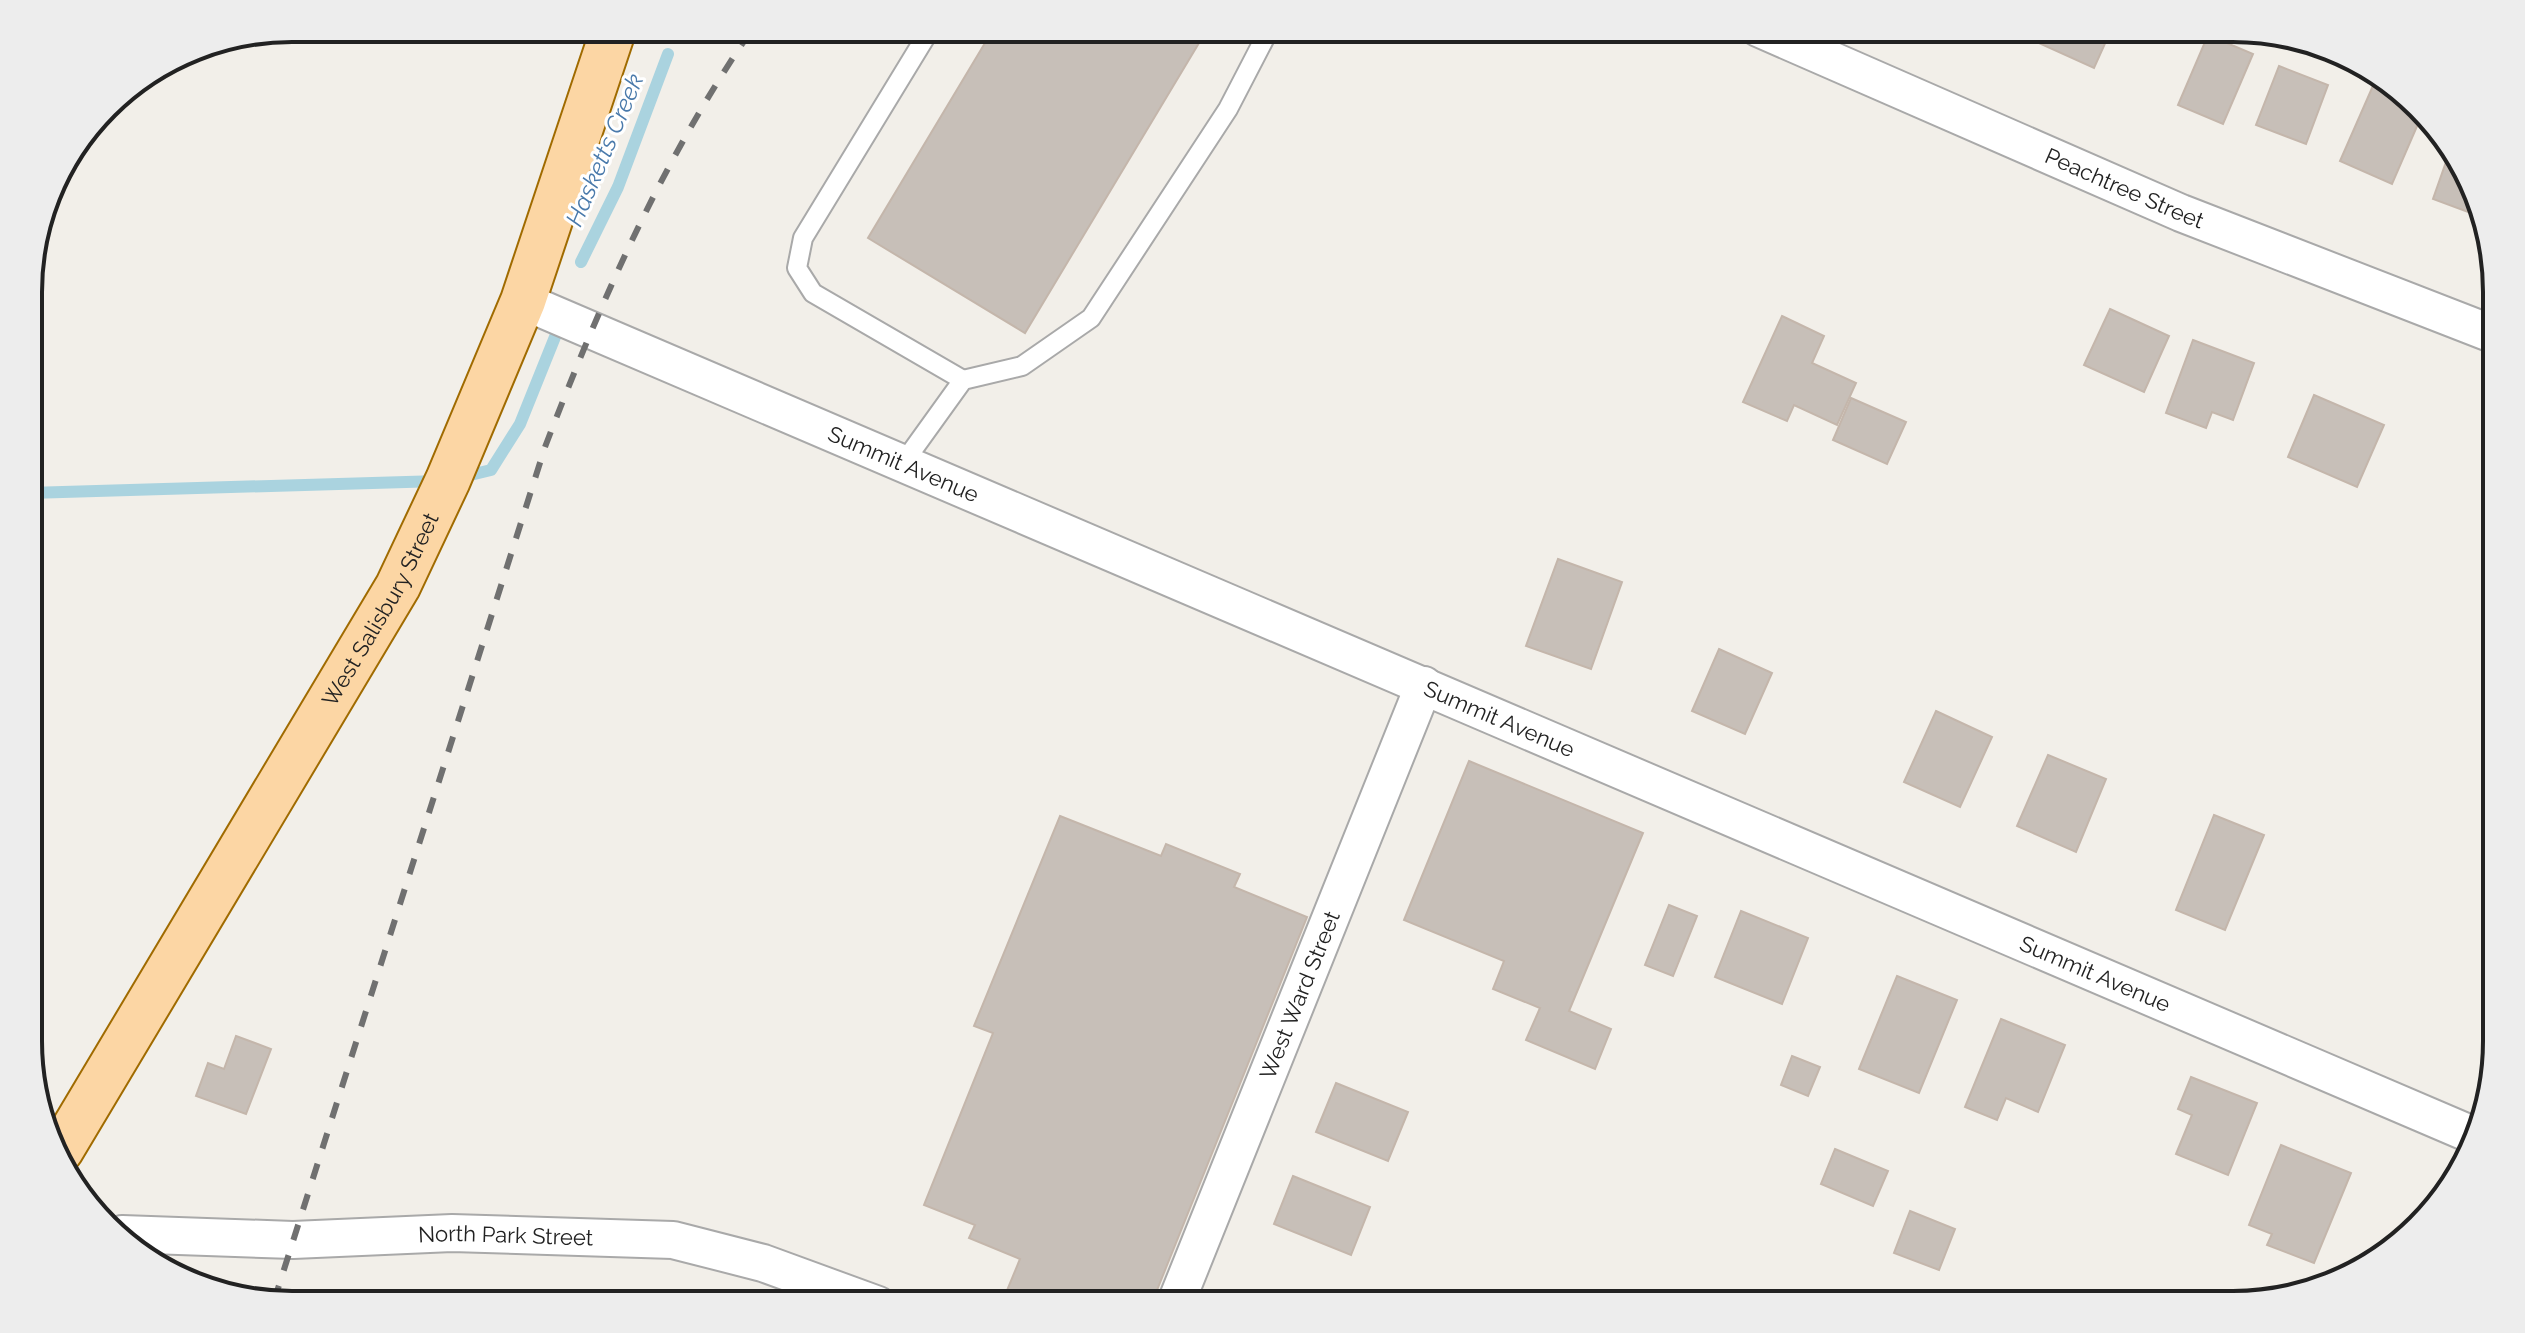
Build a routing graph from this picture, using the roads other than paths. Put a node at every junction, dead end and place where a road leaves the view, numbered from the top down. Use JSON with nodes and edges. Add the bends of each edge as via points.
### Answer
{"nodes":[{"id":1,"x":1262,"y":42,"type":"edge"},
{"id":2,"x":1791,"y":42,"type":"edge"},
{"id":3,"x":609,"y":43,"type":"edge"},
{"id":4,"x":922,"y":43,"type":"edge"},
{"id":5,"x":523,"y":301,"type":"junction"},
{"id":6,"x":2483,"y":330,"type":"edge"},
{"id":7,"x":963,"y":380,"type":"junction"},
{"id":8,"x":904,"y":462,"type":"junction"},
{"id":9,"x":1424,"y":685,"type":"junction"},
{"id":10,"x":2465,"y":1132,"type":"edge"},
{"id":11,"x":64,"y":1144,"type":"edge"},
{"id":12,"x":134,"y":1234,"type":"edge"},
{"id":13,"x":839,"y":1291,"type":"edge"},
{"id":14,"x":1181,"y":1291,"type":"edge"}],
"edges":[{"from":1,"to":7,"type":"lane","via":[[1228,109],[1091,318],[1022,366]]},
{"from":2,"to":6,"type":"street","name":"Peachtree Street","via":[[2181,213]]},
{"from":3,"to":5,"type":"main road","name":"West Salisbury Street"},
{"from":4,"to":7,"type":"lane","via":[[803,238],[797,268],[813,293]]},
{"from":5,"to":8,"type":"street","name":"Summit Avenue"},
{"from":5,"to":11,"type":"main road","name":"West Salisbury Street","via":[[398,586]]},
{"from":7,"to":8,"type":"lane"},
{"from":8,"to":9,"type":"street","name":"Summit Avenue"},
{"from":9,"to":10,"type":"street","name":"Summit Avenue"},
{"from":9,"to":14,"type":"street","name":"West Ward Street"},
{"from":12,"to":13,"type":"street","name":"North Park Street","via":[[293,1240],[452,1233],[673,1240],[763,1263]]}]}
